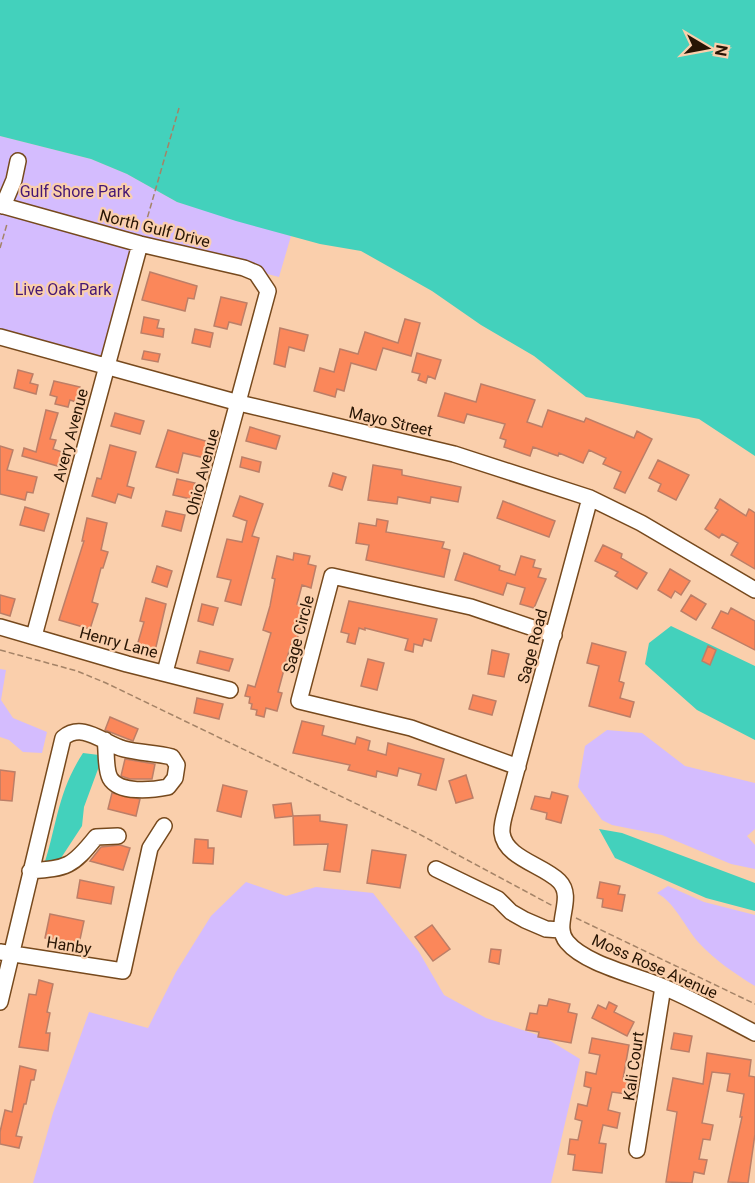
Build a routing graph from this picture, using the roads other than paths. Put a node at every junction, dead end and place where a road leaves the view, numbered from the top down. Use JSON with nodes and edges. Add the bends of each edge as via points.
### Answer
{"nodes":[{"id":1,"x":18,"y":160,"type":"dead end"},
{"id":2,"x":2,"y":206,"type":"edge"},
{"id":3,"x":140,"y":244,"type":"junction"},
{"id":4,"x":263,"y":281,"type":"joint"},
{"id":5,"x":0,"y":337,"type":"edge"},
{"id":6,"x":108,"y":367,"type":"junction"},
{"id":7,"x":239,"y":403,"type":"junction"},
{"id":8,"x":590,"y":498,"type":"junction"},
{"id":9,"x":755,"y":590,"type":"edge"},
{"id":10,"x":0,"y":627,"type":"edge"},
{"id":11,"x":554,"y":634,"type":"junction"},
{"id":12,"x":34,"y":636,"type":"junction"},
{"id":13,"x":165,"y":672,"type":"junction"},
{"id":14,"x":230,"y":690,"type":"dead end"},
{"id":15,"x":105,"y":740,"type":"junction"},
{"id":16,"x":518,"y":767,"type":"junction"},
{"id":17,"x":165,"y":826,"type":"dead end"},
{"id":18,"x":118,"y":836,"type":"dead end"},
{"id":19,"x":436,"y":869,"type":"dead end"},
{"id":20,"x":30,"y":871,"type":"junction"},
{"id":21,"x":561,"y":930,"type":"junction"},
{"id":22,"x":5,"y":953,"type":"edge"},
{"id":23,"x":663,"y":987,"type":"junction"},
{"id":24,"x":0,"y":1002,"type":"edge"},
{"id":25,"x":755,"y":1033,"type":"edge"},
{"id":26,"x":637,"y":1150,"type":"dead end"}],
"edges":[{"from":1,"to":2,"type":"street"},
{"from":2,"to":3,"type":"street","name":"North Gulf Drive"},
{"from":3,"to":4,"type":"street","name":"North Gulf Drive","via":[[244,268]]},
{"from":3,"to":6,"type":"street","name":"Avery Avenue"},
{"from":4,"to":7,"type":"street","name":"Ohio Avenue","via":[[268,291],[265,310]]},
{"from":5,"to":6,"type":"street","name":"Mayo Street"},
{"from":6,"to":7,"type":"street","name":"Mayo Street"},
{"from":6,"to":12,"type":"street","name":"Avery Avenue"},
{"from":7,"to":8,"type":"street","name":"Mayo Street","via":[[454,454]]},
{"from":7,"to":13,"type":"street","name":"Ohio Avenue"},
{"from":8,"to":9,"type":"street","name":"Mayo Street","via":[[641,523]]},
{"from":8,"to":11,"type":"street","name":"Sage Road"},
{"from":10,"to":12,"type":"street","name":"Henry Lane"},
{"from":11,"to":16,"type":"street","name":"Sage Road"},
{"from":11,"to":16,"type":"street","name":"Sage Circle","via":[[471,607],[332,576],[299,701],[411,728]]},
{"from":12,"to":13,"type":"street","name":"Henry Lane"},
{"from":13,"to":14,"type":"street","name":"Henry Lane"},
{"from":15,"to":15,"type":"street","via":[[124,749],[172,757],[177,765],[175,778],[168,787],[153,790],[115,783],[109,777]]},
{"from":15,"to":20,"type":"street","via":[[87,732],[69,733],[63,738]]},
{"from":16,"to":21,"type":"street","name":"Sage Road","via":[[501,831],[510,850],[560,882],[565,896]]},
{"from":17,"to":22,"type":"street","name":"Hanby","via":[[150,848],[123,971]]},
{"from":18,"to":20,"type":"street","via":[[96,837],[78,860],[59,869]]},
{"from":19,"to":21,"type":"street","via":[[498,899],[525,920],[546,929]]},
{"from":20,"to":22,"type":"street"},
{"from":21,"to":23,"type":"street","name":"Moss Rose Avenue","via":[[566,941],[586,956]]},
{"from":22,"to":24,"type":"street"},
{"from":23,"to":25,"type":"street","name":"Moss Rose Avenue"},
{"from":23,"to":26,"type":"street","name":"Kali Court"}]}
